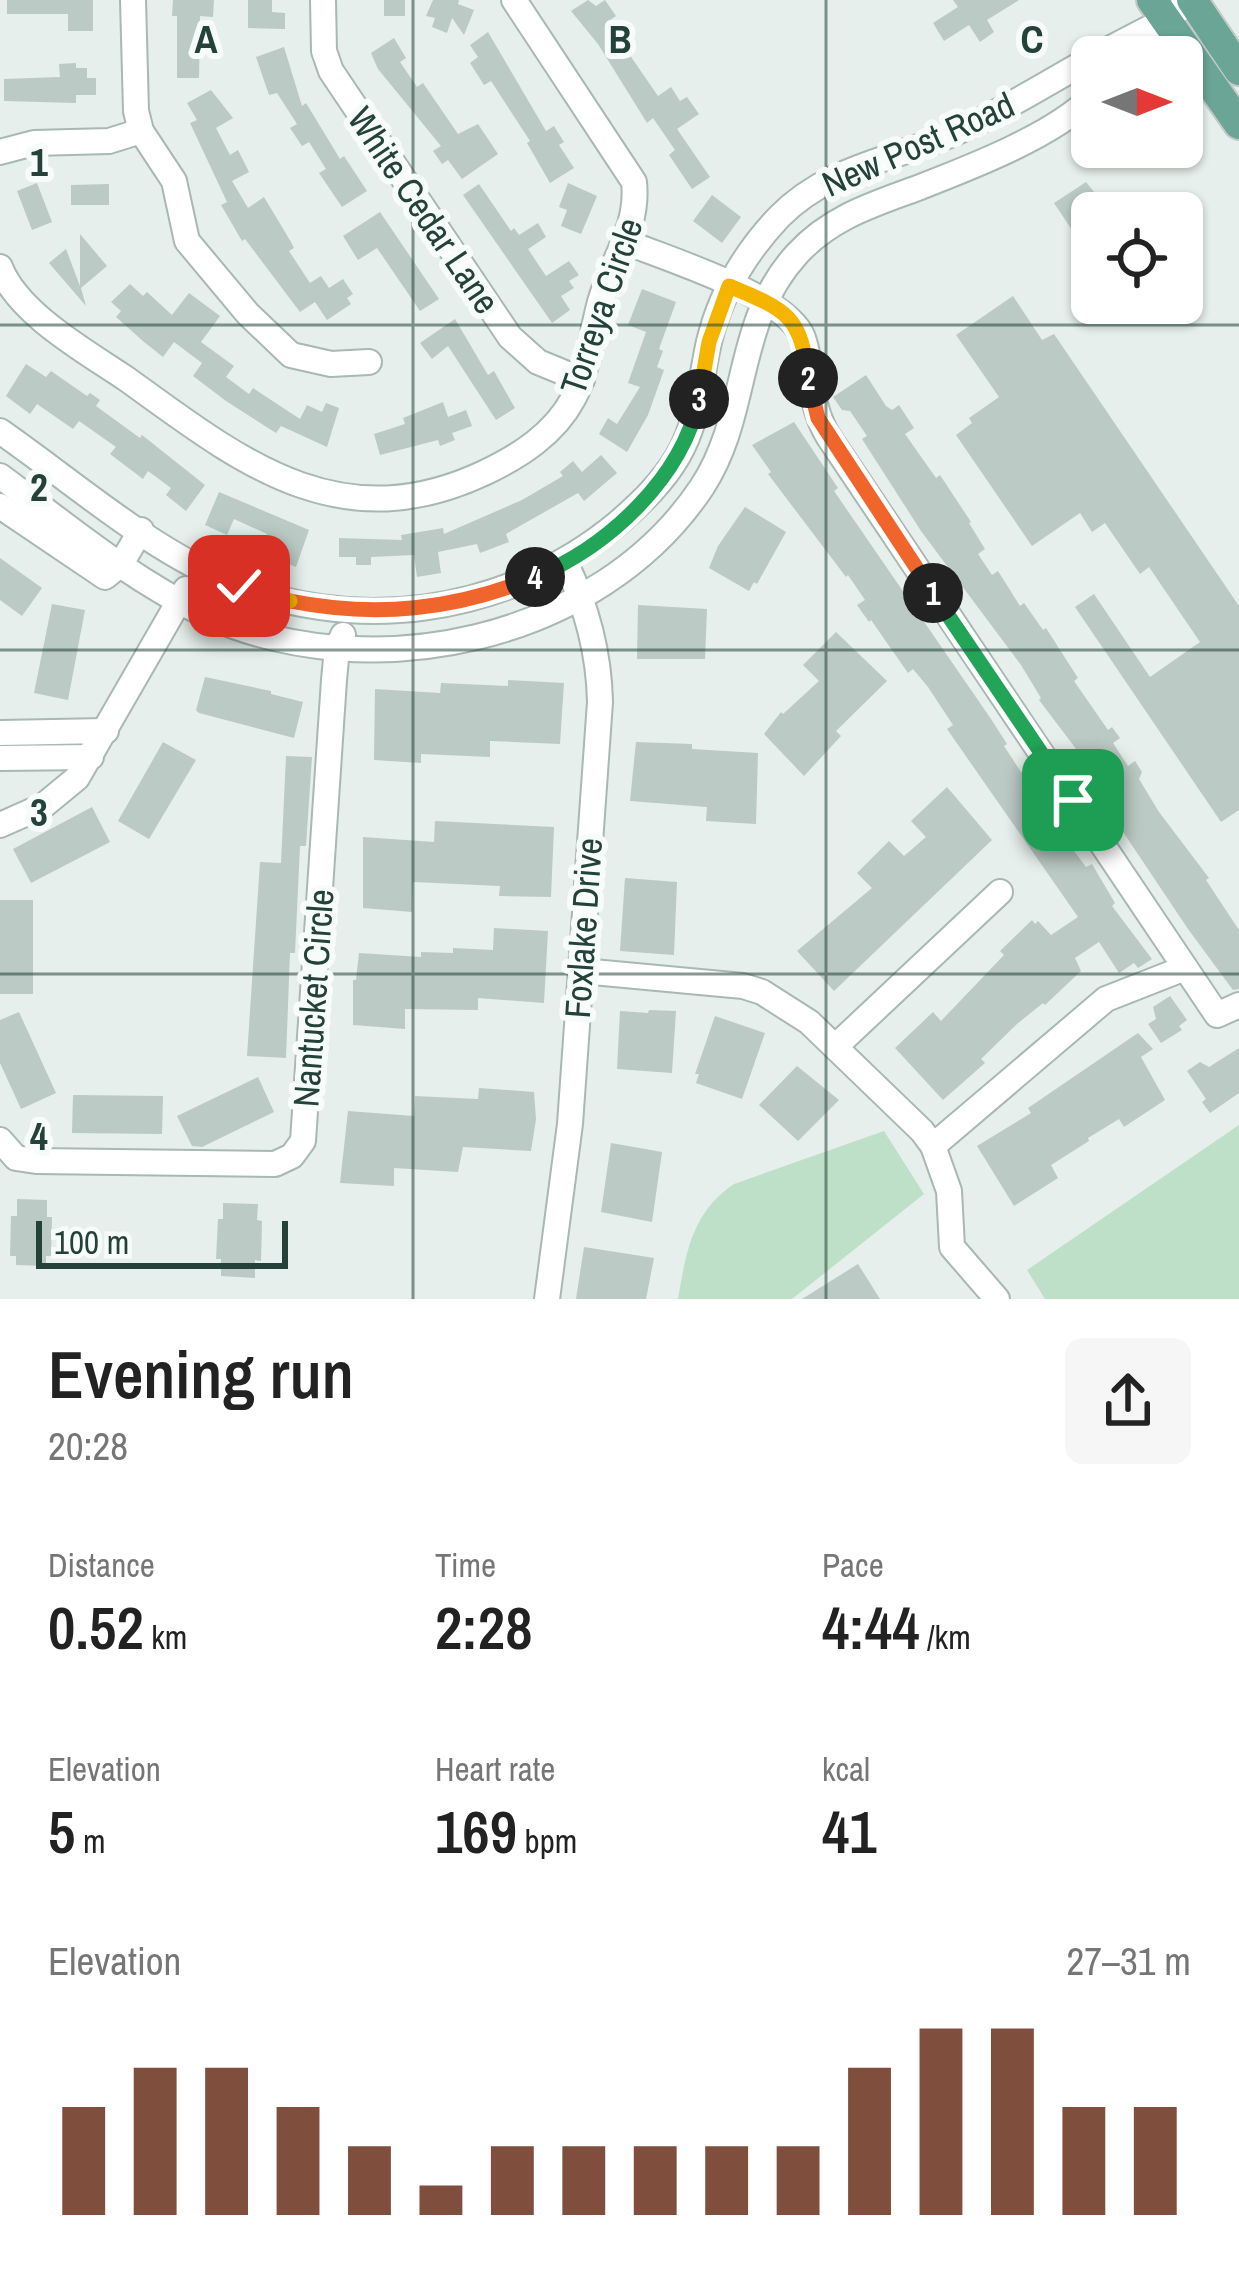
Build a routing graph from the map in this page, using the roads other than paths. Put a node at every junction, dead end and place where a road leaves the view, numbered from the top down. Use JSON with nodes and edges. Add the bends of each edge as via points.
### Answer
{"nodes":[{"id":1,"x":133,"y":0,"type":"edge"},
{"id":2,"x":323,"y":0,"type":"edge"},
{"id":3,"x":514,"y":0,"type":"edge"},
{"id":4,"x":1176,"y":5,"type":"edge"},
{"id":5,"x":1127,"y":36,"type":"edge"},
{"id":6,"x":1150,"y":36,"type":"edge"},
{"id":7,"x":1071,"y":70,"type":"edge"},
{"id":8,"x":1239,"y":70,"type":"edge"},
{"id":9,"x":1071,"y":114,"type":"edge"},
{"id":10,"x":1239,"y":124,"type":"edge"},
{"id":11,"x":141,"y":131,"type":"junction"},
{"id":12,"x":0,"y":152,"type":"edge"},
{"id":13,"x":794,"y":204,"type":"junction"},
{"id":14,"x":814,"y":237,"type":"junction"},
{"id":15,"x":626,"y":242,"type":"junction"},
{"id":16,"x":0,"y":267,"type":"edge"},
{"id":17,"x":729,"y":286,"type":"junction"},
{"id":18,"x":766,"y":302,"type":"junction"},
{"id":19,"x":369,"y":362,"type":"dead end"},
{"id":20,"x":582,"y":380,"type":"junction"},
{"id":21,"x":0,"y":431,"type":"edge"},
{"id":22,"x":0,"y":476,"type":"edge"},
{"id":23,"x":0,"y":506,"type":"edge"},
{"id":24,"x":141,"y":530,"type":"junction"},
{"id":25,"x":565,"y":562,"type":"junction"},
{"id":26,"x":121,"y":564,"type":"junction"},
{"id":27,"x":197,"y":567,"type":"junction"},
{"id":28,"x":582,"y":598,"type":"junction"},
{"id":29,"x":179,"y":601,"type":"junction"},
{"id":30,"x":354,"y":610,"type":"junction"},
{"id":31,"x":337,"y":649,"type":"junction"},
{"id":32,"x":106,"y":731,"type":"junction"},
{"id":33,"x":0,"y":733,"type":"edge"},
{"id":34,"x":91,"y":757,"type":"junction"},
{"id":35,"x":0,"y":758,"type":"edge"},
{"id":36,"x":0,"y":825,"type":"edge"},
{"id":37,"x":1000,"y":892,"type":"dead end"},
{"id":38,"x":1185,"y":968,"type":"junction"},
{"id":39,"x":582,"y":971,"type":"junction"},
{"id":40,"x":1239,"y":1005,"type":"edge"},
{"id":41,"x":835,"y":1047,"type":"junction"},
{"id":42,"x":0,"y":1140,"type":"edge"},
{"id":43,"x":933,"y":1147,"type":"junction"},
{"id":44,"x":547,"y":1299,"type":"edge"},
{"id":45,"x":997,"y":1299,"type":"edge"}],
"edges":[{"from":1,"to":11,"type":"street"},
{"from":2,"to":20,"type":"street","name":"White Cedar Lane","via":[[331,70],[510,338],[538,362]]},
{"from":3,"to":15,"type":"street","name":"Torreya Circle","via":[[634,182]]},
{"from":4,"to":5,"type":"street","name":"New Post Road"},
{"from":4,"to":6,"type":"street"},
{"from":4,"to":8,"type":"main road"},
{"from":4,"to":10,"type":"main road"},
{"from":7,"to":13,"type":"street","name":"New Post Road","via":[[958,132],[839,173]]},
{"from":9,"to":14,"type":"street","name":"New Post Road"},
{"from":11,"to":12,"type":"street"},
{"from":11,"to":19,"type":"street","via":[[174,181],[187,241],[275,343],[308,361]]},
{"from":13,"to":14,"type":"street"},
{"from":13,"to":17,"type":"street","name":"New Post Road"},
{"from":14,"to":18,"type":"street","name":"New Post Road"},
{"from":15,"to":17,"type":"street"},
{"from":15,"to":20,"type":"street","name":"Torreya Circle"},
{"from":16,"to":20,"type":"street","name":"Torreya Circle","via":[[17,298],[235,457],[326,493],[395,496],[476,477],[539,440]]},
{"from":17,"to":18,"type":"street"},
{"from":17,"to":25,"type":"street","name":"New Post Road","via":[[680,454],[632,510]]},
{"from":18,"to":28,"type":"street","name":"New Post Road","via":[[723,446],[702,486],[660,535]]},
{"from":18,"to":38,"type":"street","via":[[804,339],[811,399],[828,436]]},
{"from":21,"to":24,"type":"street","name":"New Post Road"},
{"from":22,"to":26,"type":"street","name":"New Post Road"},
{"from":23,"to":26,"type":"street","via":[[99,576]]},
{"from":24,"to":26,"type":"street"},
{"from":24,"to":27,"type":"street","name":"New Post Road"},
{"from":25,"to":28,"type":"street","name":"Foxlake Drive"},
{"from":25,"to":30,"type":"street","name":"New Post Road","via":[[467,600]]},
{"from":26,"to":29,"type":"street","name":"New Post Road"},
{"from":27,"to":29,"type":"street"},
{"from":27,"to":30,"type":"street","name":"New Post Road","via":[[280,599]]},
{"from":28,"to":31,"type":"street","name":"New Post Road","via":[[460,641]]},
{"from":28,"to":39,"type":"street","name":"Foxlake Drive","via":[[600,702]]},
{"from":29,"to":31,"type":"street","name":"New Post Road","via":[[250,631]]},
{"from":29,"to":32,"type":"street"},
{"from":30,"to":31,"type":"street","name":"Nantucket Circle"},
{"from":31,"to":42,"type":"street","name":"Nantucket Circle","via":[[303,1141],[274,1164],[35,1161],[16,1158]]},
{"from":32,"to":33,"type":"street"},
{"from":32,"to":34,"type":"street"},
{"from":34,"to":35,"type":"street"},
{"from":34,"to":36,"type":"street","via":[[62,794]]},
{"from":37,"to":41,"type":"street"},
{"from":38,"to":40,"type":"street","via":[[1217,1015]]},
{"from":38,"to":43,"type":"street","via":[[1106,999]]},
{"from":39,"to":41,"type":"street","via":[[743,986],[792,1009]]},
{"from":39,"to":44,"type":"street","name":"Foxlake Drive"},
{"from":41,"to":43,"type":"street"},
{"from":43,"to":45,"type":"street","via":[[949,1191],[952,1247]]}]}
